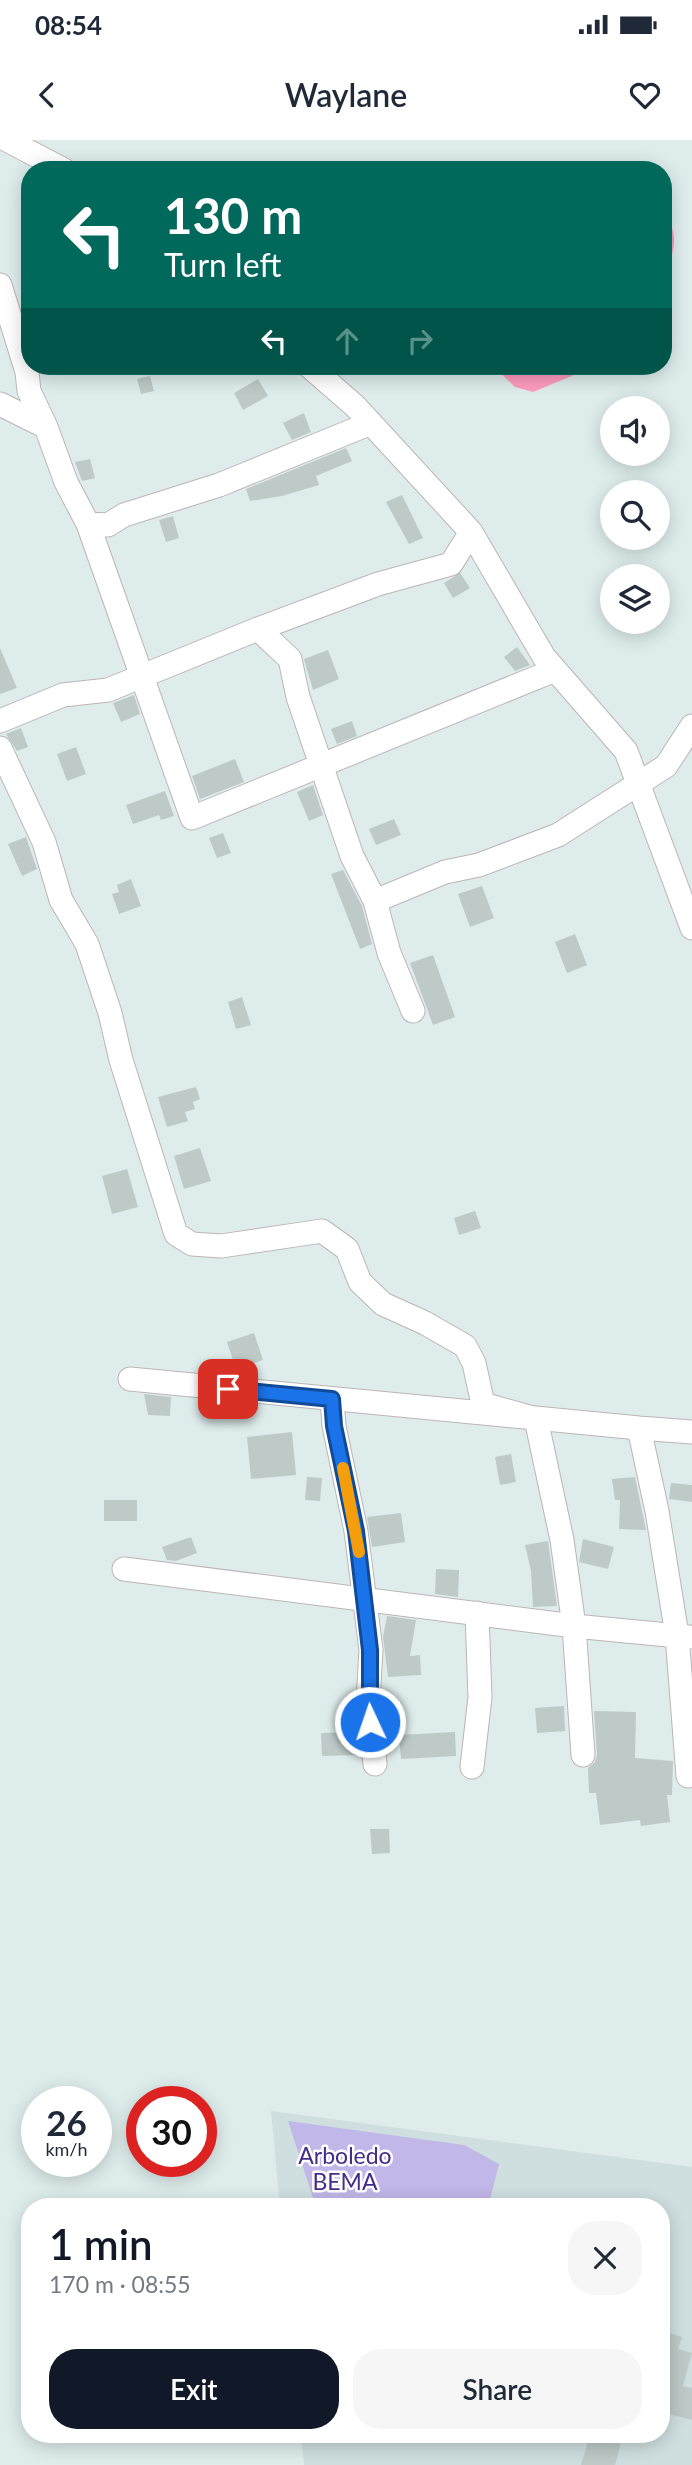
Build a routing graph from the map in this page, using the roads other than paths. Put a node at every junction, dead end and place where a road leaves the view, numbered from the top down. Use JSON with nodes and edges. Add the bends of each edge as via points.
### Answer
{"nodes":[{"id":1,"x":7,"y":140,"type":"edge"},
{"id":2,"x":47,"y":161,"type":"edge"},
{"id":3,"x":0,"y":285,"type":"edge"},
{"id":4,"x":21,"y":353,"type":"edge"},
{"id":5,"x":27,"y":375,"type":"edge"},
{"id":6,"x":319,"y":375,"type":"edge"},
{"id":7,"x":0,"y":404,"type":"edge"},
{"id":8,"x":371,"y":423,"type":"junction"},
{"id":9,"x":46,"y":427,"type":"junction"},
{"id":10,"x":88,"y":523,"type":"junction"},
{"id":11,"x":471,"y":532,"type":"junction"},
{"id":12,"x":258,"y":629,"type":"junction"},
{"id":13,"x":555,"y":670,"type":"junction"},
{"id":14,"x":143,"y":674,"type":"junction"},
{"id":15,"x":0,"y":720,"type":"edge"},
{"id":16,"x":692,"y":726,"type":"edge"},
{"id":17,"x":0,"y":748,"type":"edge"},
{"id":18,"x":323,"y":766,"type":"junction"},
{"id":19,"x":639,"y":785,"type":"junction"},
{"id":20,"x":375,"y":901,"type":"junction"},
{"id":21,"x":692,"y":928,"type":"edge"},
{"id":22,"x":413,"y":1011,"type":"dead end"},
{"id":23,"x":130,"y":1379,"type":"dead end"},
{"id":24,"x":332,"y":1399,"type":"junction"},
{"id":25,"x":536,"y":1419,"type":"junction"},
{"id":26,"x":639,"y":1429,"type":"junction"},
{"id":27,"x":692,"y":1432,"type":"edge"},
{"id":28,"x":124,"y":1569,"type":"dead end"},
{"id":29,"x":364,"y":1597,"type":"junction"},
{"id":30,"x":477,"y":1613,"type":"junction"},
{"id":31,"x":574,"y":1626,"type":"junction"},
{"id":32,"x":684,"y":1636,"type":"edge"},
{"id":33,"x":583,"y":1755,"type":"dead end"},
{"id":34,"x":375,"y":1764,"type":"dead end"},
{"id":35,"x":472,"y":1767,"type":"dead end"},
{"id":36,"x":688,"y":1776,"type":"dead end"}],
"edges":[{"from":1,"to":2,"type":"street"},
{"from":3,"to":4,"type":"street"},
{"from":5,"to":9,"type":"street","via":[[29,391]]},
{"from":6,"to":8,"type":"street"},
{"from":7,"to":9,"type":"street"},
{"from":8,"to":10,"type":"street","via":[[219,485],[124,515],[108,525]]},
{"from":8,"to":11,"type":"street"},
{"from":9,"to":10,"type":"street","via":[[66,482]]},
{"from":10,"to":14,"type":"street"},
{"from":11,"to":12,"type":"street","via":[[451,564],[378,584]]},
{"from":11,"to":13,"type":"street"},
{"from":12,"to":14,"type":"street"},
{"from":12,"to":18,"type":"street","via":[[290,659],[298,697]]},
{"from":13,"to":18,"type":"street"},
{"from":13,"to":19,"type":"street","via":[[626,751]]},
{"from":14,"to":15,"type":"street","via":[[108,690],[63,695]]},
{"from":14,"to":18,"type":"street","via":[[192,818]]},
{"from":16,"to":19,"type":"street","via":[[666,766]]},
{"from":17,"to":25,"type":"street","via":[[44,842],[61,900],[87,944],[176,1234],[192,1244],[220,1246],[322,1231],[347,1249],[360,1282],[383,1304],[465,1346],[474,1363],[483,1404]]},
{"from":18,"to":20,"type":"street","via":[[352,856]]},
{"from":19,"to":20,"type":"street","via":[[558,835],[445,872]]},
{"from":19,"to":21,"type":"street"},
{"from":20,"to":22,"type":"street","via":[[389,953]]},
{"from":23,"to":24,"type":"street"},
{"from":24,"to":25,"type":"street"},
{"from":24,"to":29,"type":"street"},
{"from":25,"to":26,"type":"street"},
{"from":25,"to":31,"type":"street","via":[[562,1540]]},
{"from":26,"to":27,"type":"street"},
{"from":26,"to":32,"type":"street"},
{"from":28,"to":29,"type":"street"},
{"from":29,"to":30,"type":"street"},
{"from":29,"to":34,"type":"street"},
{"from":30,"to":31,"type":"street"},
{"from":30,"to":35,"type":"street","via":[[480,1697]]},
{"from":31,"to":32,"type":"street"},
{"from":31,"to":33,"type":"street"},
{"from":32,"to":36,"type":"street"}]}
